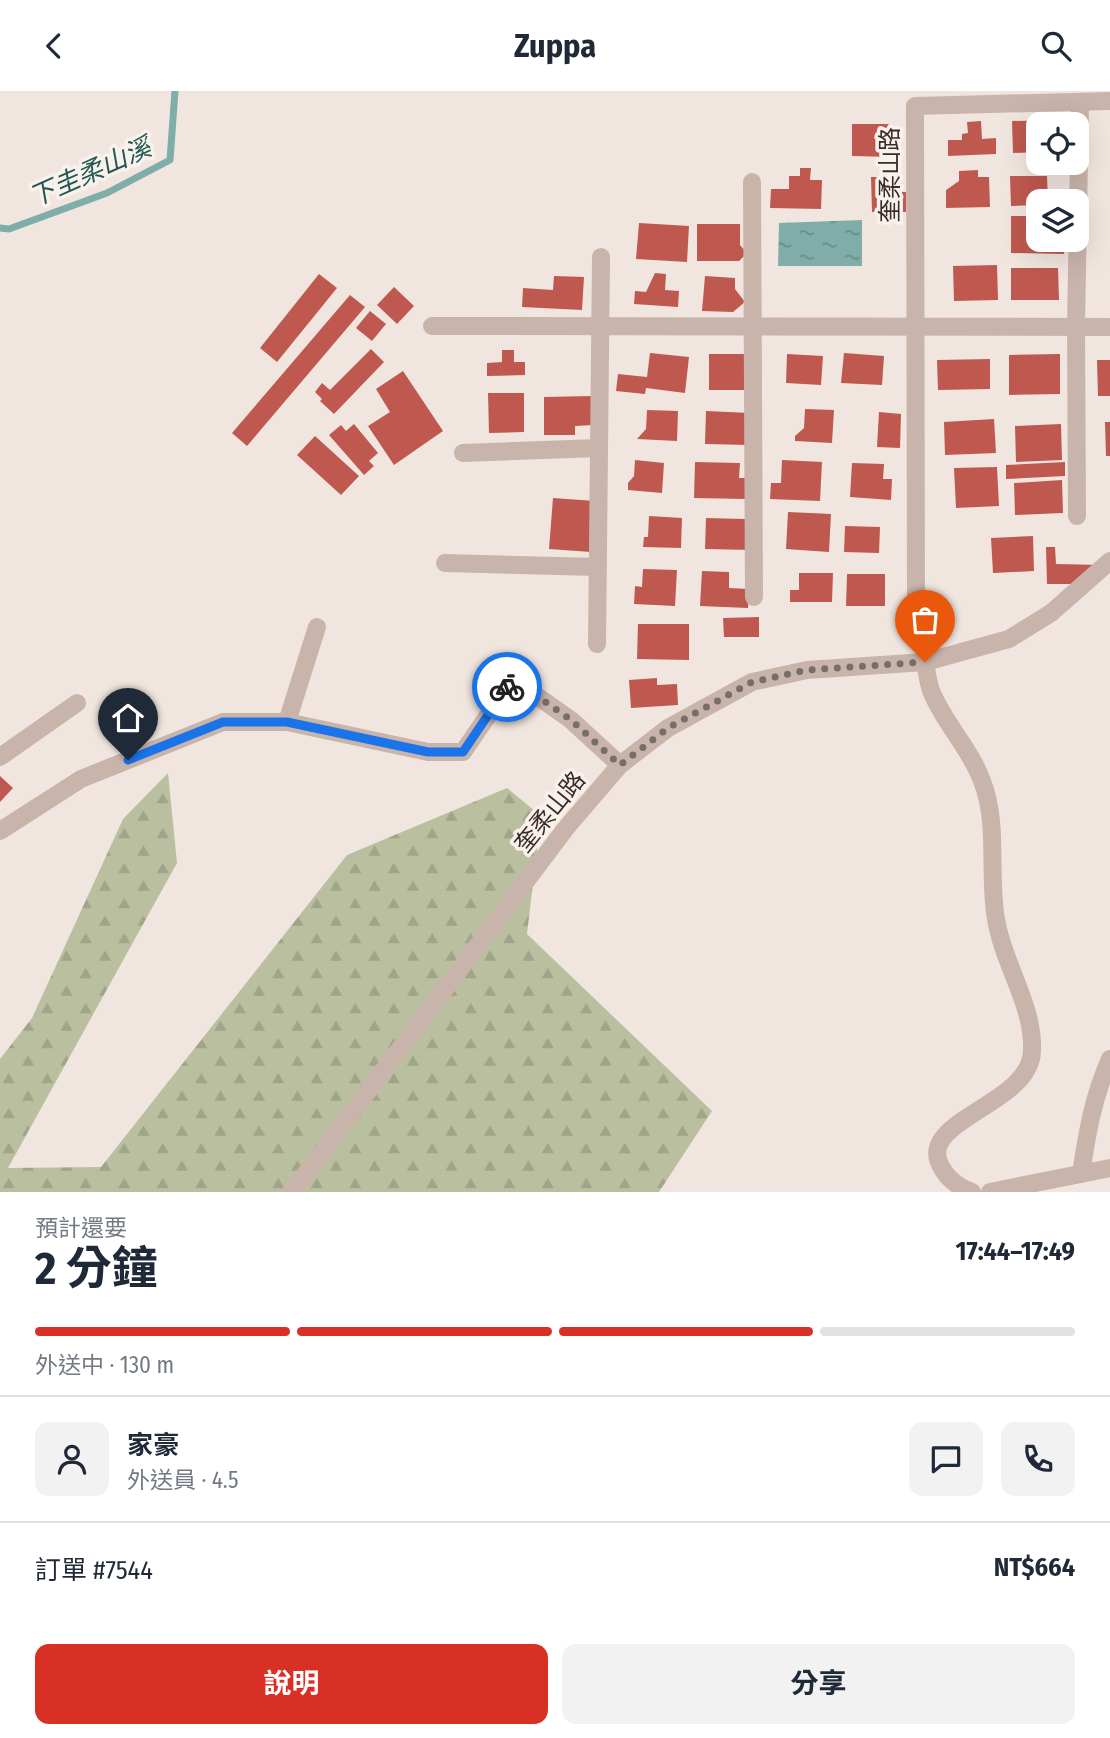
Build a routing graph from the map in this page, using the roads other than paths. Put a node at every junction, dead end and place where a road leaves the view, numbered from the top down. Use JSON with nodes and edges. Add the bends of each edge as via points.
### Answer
{"nodes":[{"id":1,"x":1104,"y":97,"type":"edge"},
{"id":2,"x":1080,"y":102,"type":"junction"},
{"id":3,"x":752,"y":182,"type":"dead end"},
{"id":4,"x":601,"y":257,"type":"dead end"},
{"id":5,"x":432,"y":326,"type":"dead end"},
{"id":6,"x":601,"y":326,"type":"junction"},
{"id":7,"x":753,"y":326,"type":"junction"},
{"id":8,"x":915,"y":327,"type":"junction"},
{"id":9,"x":1076,"y":327,"type":"junction"},
{"id":10,"x":1110,"y":327,"type":"edge"},
{"id":11,"x":599,"y":448,"type":"junction"},
{"id":12,"x":463,"y":453,"type":"dead end"},
{"id":13,"x":1077,"y":516,"type":"dead end"},
{"id":14,"x":1110,"y":561,"type":"edge"},
{"id":15,"x":445,"y":563,"type":"dead end"},
{"id":16,"x":598,"y":567,"type":"junction"},
{"id":17,"x":916,"y":596,"type":"dead end"},
{"id":18,"x":754,"y":597,"type":"dead end"},
{"id":19,"x":317,"y":627,"type":"dead end"},
{"id":20,"x":597,"y":644,"type":"dead end"},
{"id":21,"x":925,"y":662,"type":"junction"},
{"id":22,"x":77,"y":703,"type":"dead end"},
{"id":23,"x":287,"y":722,"type":"junction"},
{"id":24,"x":0,"y":757,"type":"edge"},
{"id":25,"x":620,"y":765,"type":"junction"},
{"id":26,"x":0,"y":831,"type":"edge"},
{"id":27,"x":1110,"y":1059,"type":"edge"},
{"id":28,"x":1110,"y":1168,"type":"edge"},
{"id":29,"x":1081,"y":1174,"type":"junction"},
{"id":30,"x":292,"y":1192,"type":"edge"},
{"id":31,"x":972,"y":1192,"type":"edge"},
{"id":32,"x":990,"y":1192,"type":"edge"}],
"edges":[{"from":1,"to":2,"type":"street","name":"奎柔山路"},
{"from":2,"to":8,"type":"street","name":"奎柔山路","via":[[915,106]]},
{"from":2,"to":9,"type":"street"},
{"from":3,"to":7,"type":"street"},
{"from":4,"to":6,"type":"street"},
{"from":5,"to":6,"type":"street"},
{"from":6,"to":7,"type":"street"},
{"from":6,"to":11,"type":"street"},
{"from":7,"to":8,"type":"street"},
{"from":7,"to":18,"type":"street"},
{"from":8,"to":9,"type":"street"},
{"from":8,"to":17,"type":"street","name":"奎柔山路"},
{"from":9,"to":10,"type":"street"},
{"from":9,"to":13,"type":"street"},
{"from":11,"to":12,"type":"street"},
{"from":11,"to":16,"type":"street"},
{"from":14,"to":21,"type":"street","name":"奎柔山路","via":[[1051,613],[1009,639]]},
{"from":15,"to":16,"type":"street"},
{"from":16,"to":20,"type":"street"},
{"from":19,"to":23,"type":"street"},
{"from":21,"to":25,"type":"street","name":"奎柔山路","via":[[807,670],[752,682],[668,728]]},
{"from":21,"to":31,"type":"street","via":[[932,693],[982,781],[989,810],[995,918],[1031,1028],[1032,1055],[1022,1077],[1006,1093],[943,1134],[936,1148],[945,1173]]},
{"from":22,"to":24,"type":"street"},
{"from":23,"to":25,"type":"street","via":[[428,752],[463,752],[513,679],[571,720]]},
{"from":23,"to":26,"type":"street","via":[[223,722],[81,779]]},
{"from":25,"to":30,"type":"street","name":"奎柔山路","via":[[566,828]]},
{"from":27,"to":29,"type":"street","via":[[1089,1121]]},
{"from":28,"to":29,"type":"street"},
{"from":29,"to":32,"type":"street"}]}
